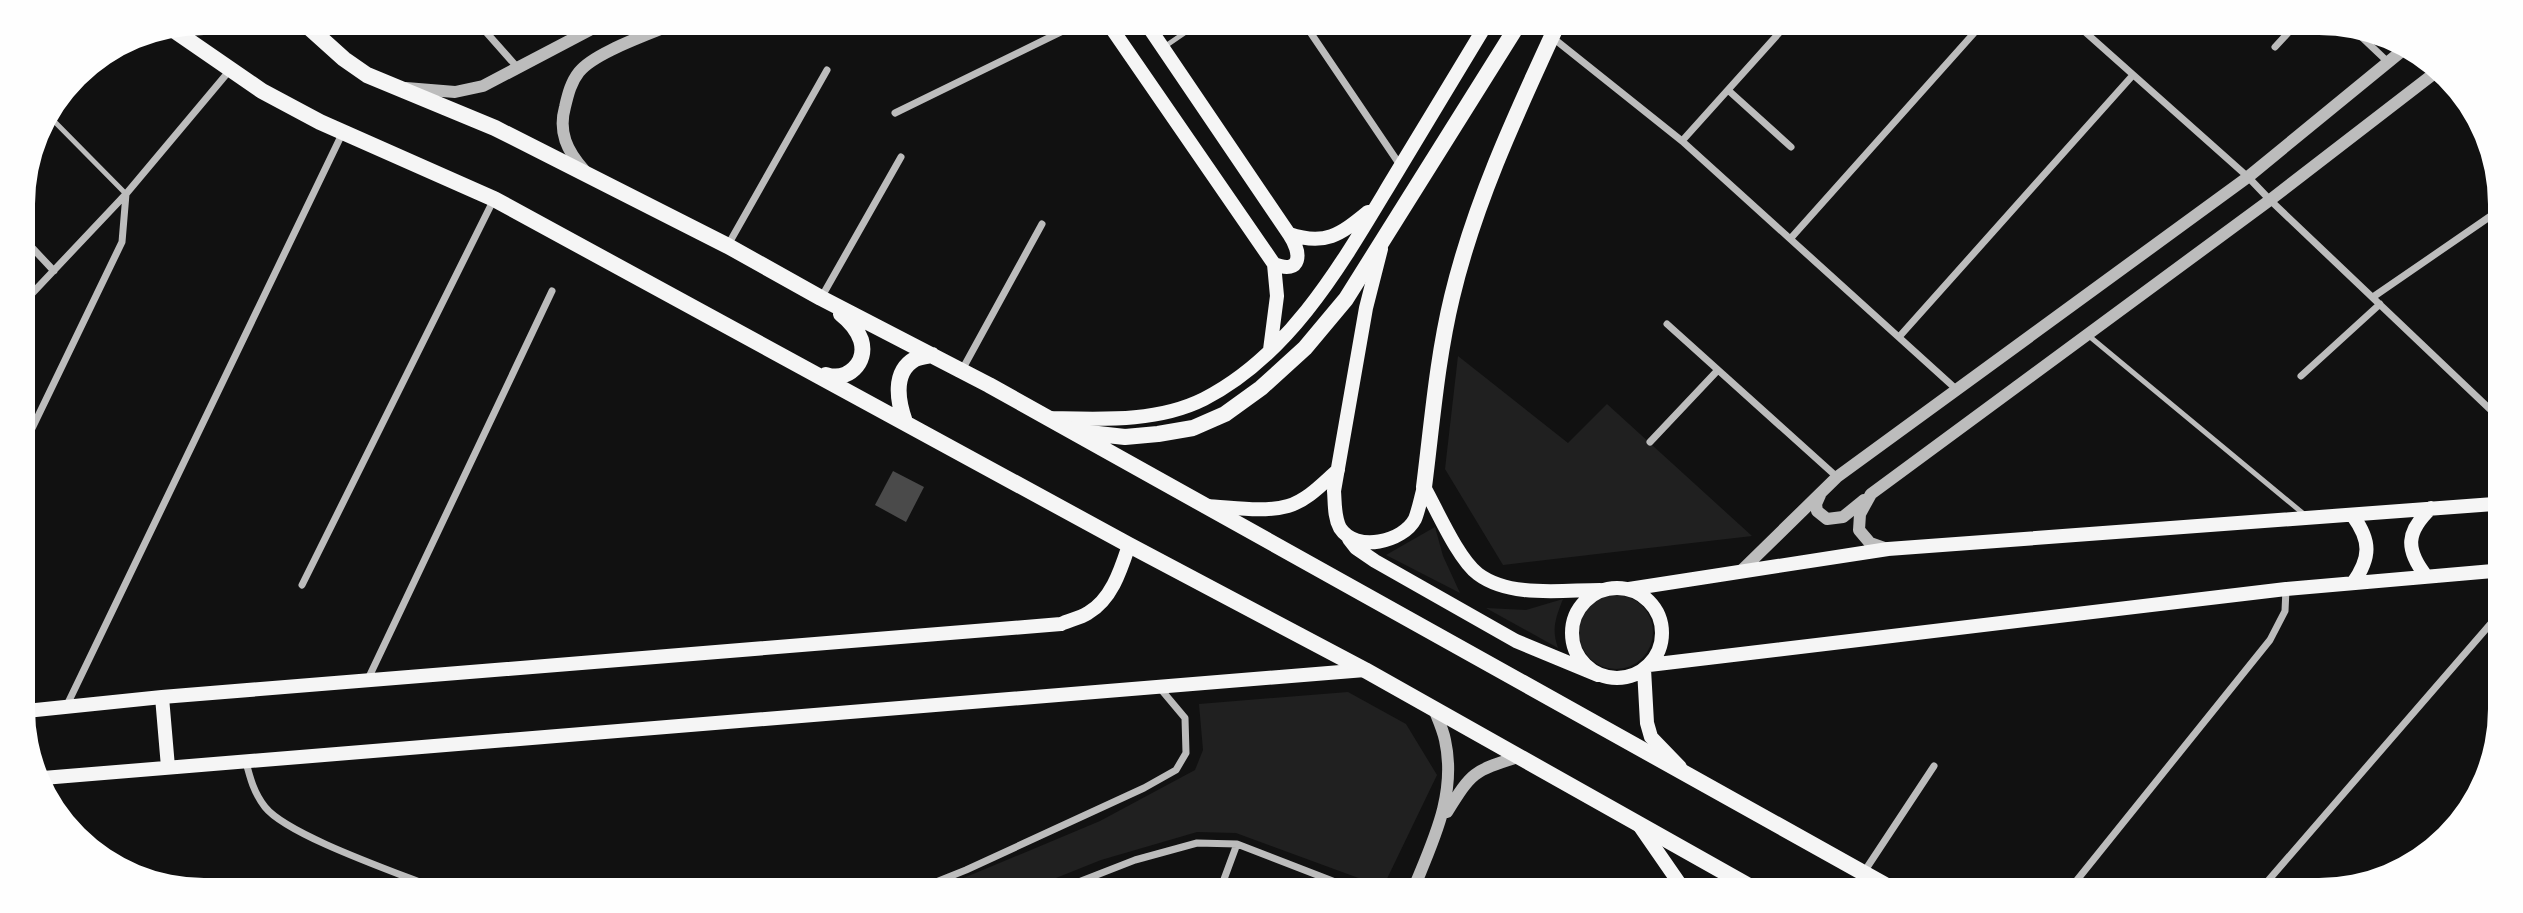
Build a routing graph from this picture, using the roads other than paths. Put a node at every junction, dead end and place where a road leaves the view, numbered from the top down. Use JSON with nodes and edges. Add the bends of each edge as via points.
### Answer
{"nodes":[{"id":1,"x":318,"y":35,"type":"edge"},
{"id":2,"x":489,"y":35,"type":"edge"},
{"id":3,"x":580,"y":35,"type":"edge"},
{"id":4,"x":648,"y":35,"type":"edge"},
{"id":5,"x":1054,"y":35,"type":"edge"},
{"id":6,"x":1116,"y":35,"type":"edge"},
{"id":7,"x":1154,"y":35,"type":"edge"},
{"id":8,"x":1181,"y":35,"type":"edge"},
{"id":9,"x":1312,"y":35,"type":"edge"},
{"id":10,"x":1480,"y":35,"type":"edge"},
{"id":11,"x":1512,"y":35,"type":"edge"},
{"id":12,"x":1553,"y":35,"type":"edge"},
{"id":13,"x":1561,"y":35,"type":"edge"},
{"id":14,"x":1776,"y":35,"type":"edge"},
{"id":15,"x":1972,"y":35,"type":"edge"},
{"id":16,"x":2088,"y":35,"type":"edge"},
{"id":17,"x":2286,"y":35,"type":"edge"},
{"id":18,"x":183,"y":36,"type":"edge"},
{"id":19,"x":2367,"y":42,"type":"edge"},
{"id":20,"x":1163,"y":47,"type":"junction"},
{"id":21,"x":2275,"y":47,"type":"dead end"},
{"id":22,"x":2398,"y":54,"type":"edge"},
{"id":23,"x":2389,"y":63,"type":"junction"},
{"id":24,"x":517,"y":67,"type":"junction"},
{"id":25,"x":230,"y":70,"type":"junction"},
{"id":26,"x":827,"y":70,"type":"dead end"},
{"id":27,"x":2133,"y":75,"type":"junction"},
{"id":28,"x":2430,"y":76,"type":"edge"},
{"id":29,"x":398,"y":88,"type":"junction"},
{"id":30,"x":1728,"y":90,"type":"junction"},
{"id":31,"x":895,"y":113,"type":"dead end"},
{"id":32,"x":56,"y":122,"type":"edge"},
{"id":33,"x":343,"y":132,"type":"junction"},
{"id":34,"x":1682,"y":141,"type":"junction"},
{"id":35,"x":1791,"y":147,"type":"dead end"},
{"id":36,"x":901,"y":157,"type":"dead end"},
{"id":37,"x":1401,"y":165,"type":"junction"},
{"id":38,"x":589,"y":176,"type":"junction"},
{"id":39,"x":2248,"y":177,"type":"junction"},
{"id":40,"x":126,"y":194,"type":"junction"},
{"id":41,"x":494,"y":199,"type":"junction"},
{"id":42,"x":2270,"y":200,"type":"junction"},
{"id":43,"x":1377,"y":205,"type":"junction"},
{"id":44,"x":2488,"y":218,"type":"edge"},
{"id":45,"x":1042,"y":224,"type":"dead end"},
{"id":46,"x":1289,"y":234,"type":"junction"},
{"id":47,"x":1791,"y":238,"type":"junction"},
{"id":48,"x":1382,"y":241,"type":"junction"},
{"id":49,"x":728,"y":246,"type":"junction"},
{"id":50,"x":35,"y":251,"type":"edge"},
{"id":51,"x":1274,"y":264,"type":"junction"},
{"id":52,"x":54,"y":271,"type":"junction"},
{"id":53,"x":35,"y":291,"type":"edge"},
{"id":54,"x":552,"y":291,"type":"dead end"},
{"id":55,"x":2373,"y":297,"type":"junction"},
{"id":56,"x":821,"y":298,"type":"junction"},
{"id":57,"x":2380,"y":304,"type":"junction"},
{"id":58,"x":1667,"y":324,"type":"dead end"},
{"id":59,"x":2087,"y":334,"type":"junction"},
{"id":60,"x":1899,"y":337,"type":"junction"},
{"id":61,"x":1270,"y":350,"type":"junction"},
{"id":62,"x":932,"y":355,"type":"junction"},
{"id":63,"x":807,"y":368,"type":"junction"},
{"id":64,"x":1718,"y":370,"type":"junction"},
{"id":65,"x":962,"y":371,"type":"junction"},
{"id":66,"x":2301,"y":376,"type":"dead end"},
{"id":67,"x":1956,"y":389,"type":"junction"},
{"id":68,"x":2488,"y":406,"type":"edge"},
{"id":69,"x":1047,"y":418,"type":"junction"},
{"id":70,"x":35,"y":420,"type":"edge"},
{"id":71,"x":905,"y":422,"type":"junction"},
{"id":72,"x":1074,"y":432,"type":"junction"},
{"id":73,"x":1650,"y":442,"type":"dead end"},
{"id":74,"x":1338,"y":470,"type":"junction"},
{"id":75,"x":1838,"y":477,"type":"junction"},
{"id":76,"x":1424,"y":487,"type":"junction"},
{"id":77,"x":1821,"y":491,"type":"junction"},
{"id":78,"x":1871,"y":494,"type":"junction"},
{"id":79,"x":2488,"y":504,"type":"edge"},
{"id":80,"x":1201,"y":505,"type":"junction"},
{"id":81,"x":2431,"y":508,"type":"junction"},
{"id":82,"x":2353,"y":516,"type":"junction"},
{"id":83,"x":2308,"y":517,"type":"junction"},
{"id":84,"x":1346,"y":535,"type":"junction"},
{"id":85,"x":1129,"y":545,"type":"junction"},
{"id":86,"x":1888,"y":549,"type":"junction"},
{"id":87,"x":1742,"y":570,"type":"junction"},
{"id":88,"x":2488,"y":571,"type":"edge"},
{"id":89,"x":2426,"y":576,"type":"junction"},
{"id":90,"x":2353,"y":583,"type":"junction"},
{"id":91,"x":302,"y":584,"type":"dead end"},
{"id":92,"x":1629,"y":589,"type":"junction"},
{"id":93,"x":2286,"y":589,"type":"junction"},
{"id":94,"x":1601,"y":590,"type":"junction"},
{"id":95,"x":2488,"y":627,"type":"edge"},
{"id":96,"x":1647,"y":667,"type":"junction"},
{"id":97,"x":1365,"y":670,"type":"junction"},
{"id":98,"x":1598,"y":675,"type":"junction"},
{"id":99,"x":368,"y":680,"type":"junction"},
{"id":100,"x":1158,"y":686,"type":"junction"},
{"id":101,"x":163,"y":697,"type":"junction"},
{"id":102,"x":66,"y":708,"type":"junction"},
{"id":103,"x":1434,"y":709,"type":"junction"},
{"id":104,"x":35,"y":710,"type":"edge"},
{"id":105,"x":1518,"y":757,"type":"junction"},
{"id":106,"x":246,"y":762,"type":"junction"},
{"id":107,"x":1934,"y":766,"type":"dead end"},
{"id":108,"x":168,"y":767,"type":"junction"},
{"id":109,"x":1684,"y":771,"type":"junction"},
{"id":110,"x":49,"y":777,"type":"edge"},
{"id":111,"x":1441,"y":821,"type":"junction"},
{"id":112,"x":1639,"y":825,"type":"junction"},
{"id":113,"x":1237,"y":844,"type":"junction"},
{"id":114,"x":1864,"y":873,"type":"junction"},
{"id":115,"x":411,"y":878,"type":"edge"},
{"id":116,"x":946,"y":878,"type":"edge"},
{"id":117,"x":1089,"y":878,"type":"edge"},
{"id":118,"x":1224,"y":878,"type":"edge"},
{"id":119,"x":1325,"y":878,"type":"edge"},
{"id":120,"x":1418,"y":878,"type":"edge"},
{"id":121,"x":1676,"y":878,"type":"edge"},
{"id":122,"x":1734,"y":878,"type":"edge"},
{"id":123,"x":1873,"y":878,"type":"edge"},
{"id":124,"x":2079,"y":878,"type":"edge"},
{"id":125,"x":2270,"y":878,"type":"edge"}],
"edges":[{"from":1,"to":29,"type":"main road","via":[[367,75]]},
{"from":2,"to":24,"type":"street"},
{"from":3,"to":24,"type":"street"},
{"from":4,"to":38,"type":"street","via":[[593,59],[570,87],[561,120],[564,137],[570,155]]},
{"from":5,"to":31,"type":"street"},
{"from":6,"to":51,"type":"main road"},
{"from":7,"to":20,"type":"main road"},
{"from":8,"to":20,"type":"lane"},
{"from":9,"to":37,"type":"street"},
{"from":10,"to":37,"type":"main road"},
{"from":11,"to":48,"type":"main road"},
{"from":12,"to":76,"type":"main road","via":[[1498,156],[1452,296]]},
{"from":13,"to":34,"type":"street"},
{"from":14,"to":30,"type":"street"},
{"from":15,"to":47,"type":"street"},
{"from":16,"to":27,"type":"street"},
{"from":17,"to":21,"type":"street"},
{"from":18,"to":25,"type":"main road"},
{"from":19,"to":23,"type":"street"},
{"from":20,"to":46,"type":"main road"},
{"from":22,"to":23,"type":"street"},
{"from":23,"to":39,"type":"street"},
{"from":24,"to":29,"type":"street","via":[[483,86],[455,92]]},
{"from":25,"to":33,"type":"main road"},
{"from":25,"to":40,"type":"street"},
{"from":26,"to":49,"type":"street"},
{"from":27,"to":39,"type":"street"},
{"from":27,"to":60,"type":"street"},
{"from":28,"to":42,"type":"street"},
{"from":29,"to":38,"type":"main road","via":[[495,128]]},
{"from":30,"to":34,"type":"street"},
{"from":30,"to":35,"type":"street"},
{"from":32,"to":40,"type":"lane"},
{"from":33,"to":41,"type":"main road"},
{"from":33,"to":102,"type":"street"},
{"from":34,"to":47,"type":"street"},
{"from":36,"to":56,"type":"street"},
{"from":37,"to":43,"type":"main road"},
{"from":38,"to":49,"type":"main road"},
{"from":39,"to":42,"type":"street"},
{"from":39,"to":67,"type":"street"},
{"from":40,"to":52,"type":"street"},
{"from":40,"to":70,"type":"street","via":[[122,242]]},
{"from":41,"to":63,"type":"main road"},
{"from":41,"to":91,"type":"street"},
{"from":42,"to":55,"type":"street"},
{"from":42,"to":59,"type":"street"},
{"from":43,"to":46,"type":"main road","via":[[1349,228],[1320,241]]},
{"from":43,"to":61,"type":"main road","via":[[1338,270]]},
{"from":44,"to":55,"type":"street"},
{"from":45,"to":65,"type":"street"},
{"from":46,"to":51,"type":"main road","via":[[1299,256],[1293,265],[1283,268]]},
{"from":47,"to":60,"type":"street"},
{"from":48,"to":72,"type":"main road","via":[[1346,299],[1305,348],[1225,414],[1193,428],[1158,434],[1125,437]]},
{"from":48,"to":74,"type":"main road"},
{"from":49,"to":56,"type":"main road"},
{"from":50,"to":52,"type":"street"},
{"from":51,"to":61,"type":"main road","via":[[1277,296]]},
{"from":52,"to":53,"type":"street"},
{"from":54,"to":99,"type":"street"},
{"from":55,"to":57,"type":"street"},
{"from":56,"to":62,"type":"main road"},
{"from":56,"to":63,"type":"main road","via":[[852,323],[862,350],[854,371],[846,376],[834,378]]},
{"from":57,"to":66,"type":"street"},
{"from":57,"to":68,"type":"street"},
{"from":58,"to":64,"type":"street"},
{"from":59,"to":78,"type":"street"},
{"from":59,"to":83,"type":"lane"},
{"from":60,"to":67,"type":"street"},
{"from":61,"to":69,"type":"main road","via":[[1203,400],[1158,415]]},
{"from":62,"to":65,"type":"main road"},
{"from":62,"to":71,"type":"main road","via":[[915,359],[904,370],[897,402]]},
{"from":63,"to":71,"type":"main road"},
{"from":64,"to":73,"type":"street"},
{"from":64,"to":75,"type":"street"},
{"from":65,"to":69,"type":"main road"},
{"from":67,"to":75,"type":"street"},
{"from":69,"to":72,"type":"main road"},
{"from":71,"to":85,"type":"main road"},
{"from":72,"to":80,"type":"main road"},
{"from":74,"to":80,"type":"main road","via":[[1311,494],[1288,506]]},
{"from":74,"to":84,"type":"main road","via":[[1336,517]]},
{"from":75,"to":77,"type":"street"},
{"from":76,"to":84,"type":"main road","via":[[1415,519],[1390,539],[1370,542]]},
{"from":76,"to":94,"type":"main road","via":[[1478,574],[1522,590]]},
{"from":77,"to":78,"type":"street","via":[[1817,511],[1827,519],[1843,517]]},
{"from":77,"to":87,"type":"street"},
{"from":78,"to":86,"type":"street","via":[[1860,514],[1859,530],[1870,542]]},
{"from":79,"to":81,"type":"main road"},
{"from":80,"to":109,"type":"main road"},
{"from":81,"to":82,"type":"main road"},
{"from":81,"to":89,"type":"main road","via":[[2416,522],[2410,541],[2414,560]]},
{"from":82,"to":83,"type":"main road"},
{"from":82,"to":90,"type":"main road","via":[[2364,531],[2368,549],[2364,567]]},
{"from":83,"to":86,"type":"main road"},
{"from":84,"to":98,"type":"main road","via":[[1375,561],[1516,640]]},
{"from":85,"to":97,"type":"main road"},
{"from":85,"to":99,"type":"main road","via":[[1107,596],[1089,613],[1061,624]]},
{"from":86,"to":87,"type":"main road"},
{"from":87,"to":92,"type":"main road"},
{"from":88,"to":89,"type":"main road"},
{"from":89,"to":90,"type":"main road"},
{"from":90,"to":93,"type":"main road"},
{"from":92,"to":94,"type":"main road"},
{"from":92,"to":96,"type":"main road","via":[[1654,606],[1661,621],[1658,652]]},
{"from":93,"to":96,"type":"main road"},
{"from":93,"to":124,"type":"street","via":[[2285,611],[2270,640]]},
{"from":94,"to":98,"type":"main road","via":[[1578,609],[1572,631],[1576,654]]},
{"from":95,"to":125,"type":"street"},
{"from":96,"to":98,"type":"main road","via":[[1625,678]]},
{"from":96,"to":109,"type":"main road","via":[[1651,737]]},
{"from":97,"to":100,"type":"main road"},
{"from":97,"to":103,"type":"main road"},
{"from":99,"to":101,"type":"main road"},
{"from":100,"to":106,"type":"main road"},
{"from":100,"to":116,"type":"street","via":[[1185,718],[1186,753],[1177,770]]},
{"from":101,"to":102,"type":"main road"},
{"from":101,"to":108,"type":"main road"},
{"from":102,"to":104,"type":"main road"},
{"from":103,"to":105,"type":"main road"},
{"from":103,"to":111,"type":"street","via":[[1445,739],[1448,769]]},
{"from":105,"to":111,"type":"street","via":[[1482,769],[1468,780]]},
{"from":105,"to":112,"type":"main road"},
{"from":106,"to":108,"type":"main road"},
{"from":106,"to":115,"type":"street","via":[[253,789],[266,809],[300,833]]},
{"from":107,"to":114,"type":"street"},
{"from":108,"to":110,"type":"main road"},
{"from":109,"to":114,"type":"main road"},
{"from":111,"to":120,"type":"street"},
{"from":112,"to":121,"type":"main road"},
{"from":112,"to":122,"type":"main road"},
{"from":113,"to":117,"type":"street","via":[[1197,843]]},
{"from":113,"to":118,"type":"street"},
{"from":113,"to":119,"type":"street"},
{"from":114,"to":123,"type":"main road"}]}
